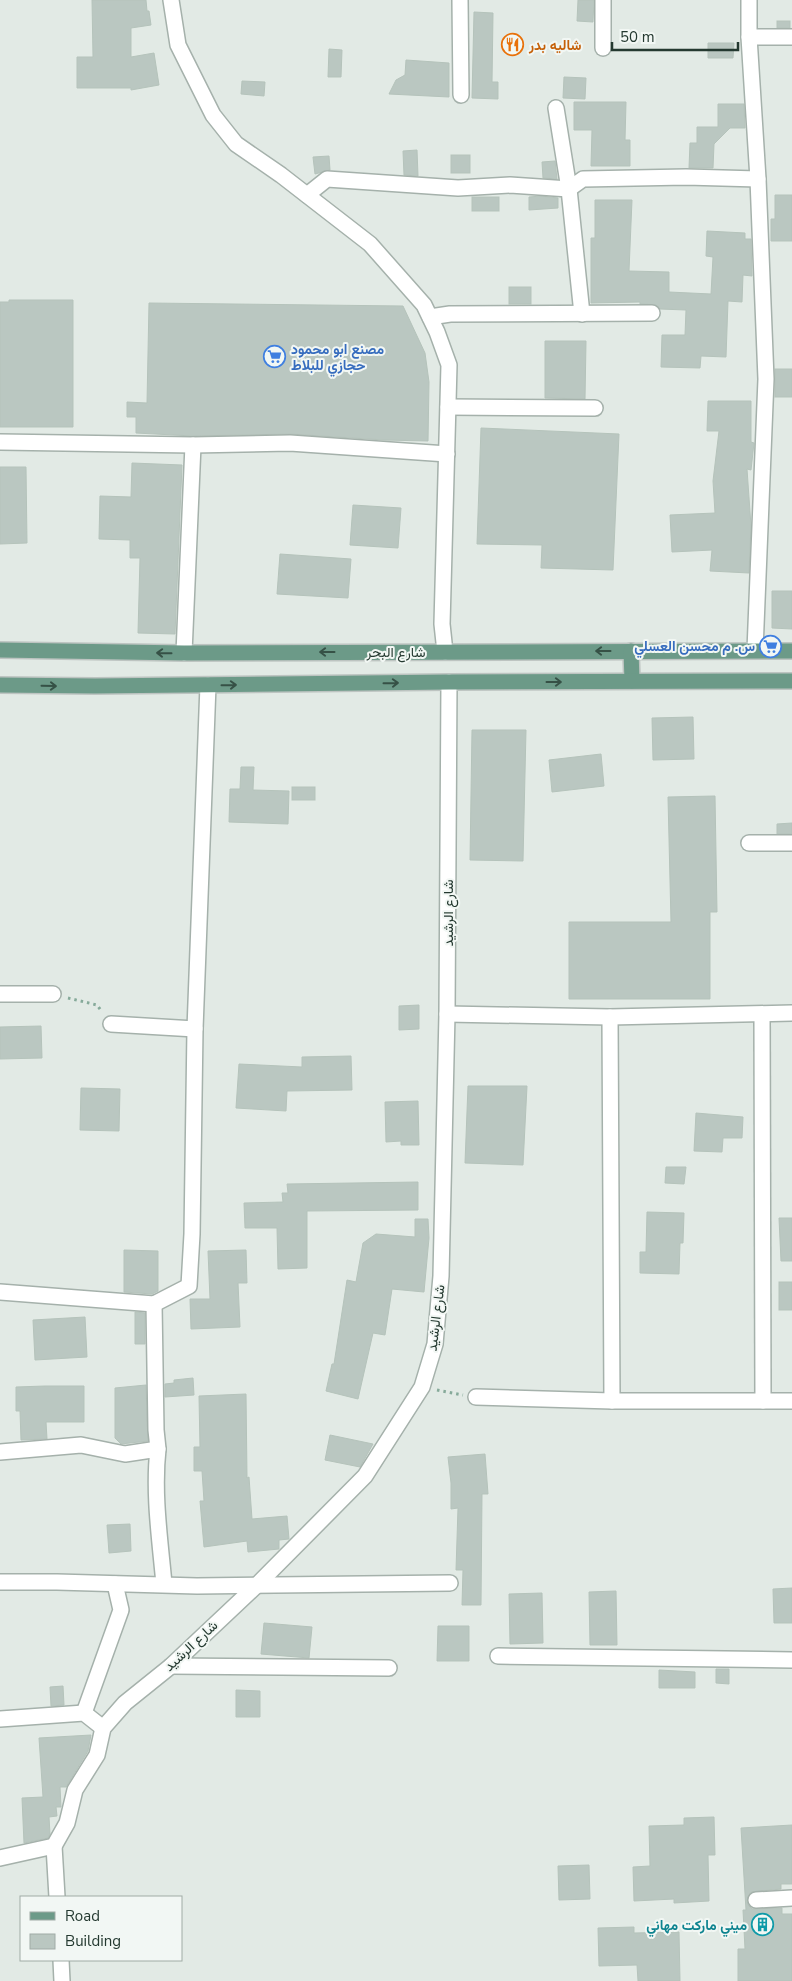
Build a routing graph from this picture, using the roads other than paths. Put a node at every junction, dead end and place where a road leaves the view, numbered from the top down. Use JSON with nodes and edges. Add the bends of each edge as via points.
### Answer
{"nodes":[{"id":1,"x":171,"y":0,"type":"edge"},
{"id":2,"x":460,"y":0,"type":"edge"},
{"id":3,"x":603,"y":0,"type":"edge"},
{"id":4,"x":749,"y":0,"type":"edge"},
{"id":5,"x":749,"y":36,"type":"junction"},
{"id":6,"x":792,"y":37,"type":"edge"},
{"id":7,"x":603,"y":48,"type":"dead end"},
{"id":8,"x":461,"y":95,"type":"dead end"},
{"id":9,"x":556,"y":108,"type":"dead end"},
{"id":10,"x":758,"y":179,"type":"junction"},
{"id":11,"x":569,"y":189,"type":"junction"},
{"id":12,"x":307,"y":195,"type":"junction"},
{"id":13,"x":582,"y":314,"type":"junction"},
{"id":14,"x":652,"y":314,"type":"dead end"},
{"id":15,"x":430,"y":317,"type":"junction"},
{"id":16,"x":448,"y":407,"type":"junction"},
{"id":17,"x":594,"y":408,"type":"dead end"},
{"id":18,"x":0,"y":442,"type":"edge"},
{"id":19,"x":193,"y":445,"type":"junction"},
{"id":20,"x":447,"y":454,"type":"junction"},
{"id":21,"x":0,"y":650,"type":"edge"},
{"id":22,"x":755,"y":650,"type":"junction"},
{"id":23,"x":631,"y":651,"type":"junction"},
{"id":24,"x":792,"y":651,"type":"edge"},
{"id":25,"x":445,"y":652,"type":"junction"},
{"id":26,"x":184,"y":653,"type":"junction"},
{"id":27,"x":632,"y":681,"type":"junction"},
{"id":28,"x":792,"y":681,"type":"edge"},
{"id":29,"x":449,"y":682,"type":"junction"},
{"id":30,"x":0,"y":685,"type":"edge"},
{"id":31,"x":208,"y":685,"type":"junction"},
{"id":32,"x":749,"y":843,"type":"dead end"},
{"id":33,"x":792,"y":843,"type":"edge"},
{"id":34,"x":0,"y":994,"type":"edge"},
{"id":35,"x":53,"y":994,"type":"road end"},
{"id":36,"x":792,"y":1013,"type":"edge"},
{"id":37,"x":448,"y":1014,"type":"junction"},
{"id":38,"x":762,"y":1014,"type":"junction"},
{"id":39,"x":610,"y":1017,"type":"junction"},
{"id":40,"x":111,"y":1024,"type":"road end"},
{"id":41,"x":195,"y":1029,"type":"junction"},
{"id":42,"x":0,"y":1292,"type":"edge"},
{"id":43,"x":154,"y":1304,"type":"junction"},
{"id":44,"x":476,"y":1397,"type":"road end"},
{"id":45,"x":612,"y":1401,"type":"junction"},
{"id":46,"x":764,"y":1401,"type":"junction"},
{"id":47,"x":792,"y":1401,"type":"edge"},
{"id":48,"x":158,"y":1449,"type":"junction"},
{"id":49,"x":0,"y":1452,"type":"edge"},
{"id":50,"x":0,"y":1582,"type":"edge"},
{"id":51,"x":450,"y":1583,"type":"dead end"},
{"id":52,"x":115,"y":1584,"type":"junction"},
{"id":53,"x":164,"y":1584,"type":"junction"},
{"id":54,"x":257,"y":1585,"type":"junction"},
{"id":55,"x":498,"y":1656,"type":"dead end"},
{"id":56,"x":792,"y":1660,"type":"edge"},
{"id":57,"x":171,"y":1666,"type":"junction"},
{"id":58,"x":389,"y":1668,"type":"dead end"},
{"id":59,"x":84,"y":1713,"type":"junction"},
{"id":60,"x":0,"y":1718,"type":"edge"},
{"id":61,"x":103,"y":1728,"type":"junction"},
{"id":62,"x":54,"y":1846,"type":"junction"},
{"id":63,"x":0,"y":1858,"type":"edge"},
{"id":64,"x":57,"y":1896,"type":"edge"},
{"id":65,"x":792,"y":1898,"type":"edge"},
{"id":66,"x":756,"y":1900,"type":"dead end"},
{"id":67,"x":61,"y":1961,"type":"edge"},
{"id":68,"x":62,"y":1981,"type":"edge"}],
"edges":[{"from":1,"to":12,"type":"street","via":[[178,45],[213,115],[236,144]]},
{"from":2,"to":8,"type":"street"},
{"from":3,"to":7,"type":"street"},
{"from":4,"to":5,"type":"street"},
{"from":5,"to":6,"type":"street"},
{"from":5,"to":10,"type":"street"},
{"from":9,"to":11,"type":"street"},
{"from":10,"to":11,"type":"street","via":[[583,178]]},
{"from":10,"to":22,"type":"street","via":[[766,379]]},
{"from":11,"to":12,"type":"street","via":[[510,185],[458,188],[327,179]]},
{"from":11,"to":13,"type":"street"},
{"from":12,"to":15,"type":"street","via":[[370,244],[424,305]]},
{"from":13,"to":14,"type":"street"},
{"from":13,"to":15,"type":"street","via":[[450,314]]},
{"from":15,"to":16,"type":"street","via":[[449,365]]},
{"from":16,"to":17,"type":"street"},
{"from":16,"to":20,"type":"street"},
{"from":18,"to":19,"type":"street"},
{"from":19,"to":20,"type":"street","via":[[290,443]]},
{"from":19,"to":26,"type":"street"},
{"from":20,"to":25,"type":"street","via":[[442,624]]},
{"from":26,"to":21,"type":"main road","name":"شارع البحر","one_way":true},
{"from":22,"to":23,"type":"main road","name":"شارع البحر"},
{"from":22,"to":24,"type":"main road","name":"شارع البحر"},
{"from":23,"to":25,"type":"main road","name":"شارع البحر","one_way":true},
{"from":23,"to":27,"type":"main road"},
{"from":25,"to":26,"type":"main road","name":"شارع البحر","one_way":true},
{"from":27,"to":28,"type":"main road"},
{"from":29,"to":27,"type":"main road","one_way":true},
{"from":31,"to":29,"type":"main road","one_way":true},
{"from":29,"to":37,"type":"street","name":"شارع الرشيد"},
{"from":30,"to":31,"type":"main road","one_way":true},
{"from":31,"to":41,"type":"street"},
{"from":32,"to":33,"type":"street"},
{"from":34,"to":35,"type":"street"},
{"from":36,"to":38,"type":"street"},
{"from":37,"to":39,"type":"street"},
{"from":37,"to":54,"type":"street","name":"شارع الرشيد","via":[[441,1276],[435,1344],[422,1387],[365,1476]]},
{"from":38,"to":39,"type":"street"},
{"from":38,"to":46,"type":"street"},
{"from":39,"to":45,"type":"street"},
{"from":40,"to":41,"type":"street"},
{"from":41,"to":43,"type":"street","via":[[189,1286]]},
{"from":42,"to":43,"type":"street"},
{"from":43,"to":48,"type":"street"},
{"from":44,"to":45,"type":"street"},
{"from":45,"to":46,"type":"street"},
{"from":46,"to":47,"type":"street"},
{"from":48,"to":49,"type":"street","via":[[125,1454],[82,1446]]},
{"from":48,"to":53,"type":"street","via":[[158,1523]]},
{"from":50,"to":52,"type":"street"},
{"from":51,"to":54,"type":"street"},
{"from":52,"to":53,"type":"street"},
{"from":52,"to":59,"type":"street","via":[[121,1610]]},
{"from":53,"to":54,"type":"street"},
{"from":54,"to":57,"type":"street","name":"شارع الرشيد"},
{"from":55,"to":56,"type":"street"},
{"from":57,"to":58,"type":"street"},
{"from":57,"to":61,"type":"street","name":"شارع الرشيد","via":[[125,1702]]},
{"from":59,"to":60,"type":"street"},
{"from":59,"to":61,"type":"street"},
{"from":61,"to":62,"type":"street","name":"شارع الرشيد","via":[[97,1755],[75,1790],[67,1824]]},
{"from":62,"to":63,"type":"street"},
{"from":62,"to":64,"type":"street"},
{"from":65,"to":66,"type":"street"},
{"from":67,"to":68,"type":"street"}]}
